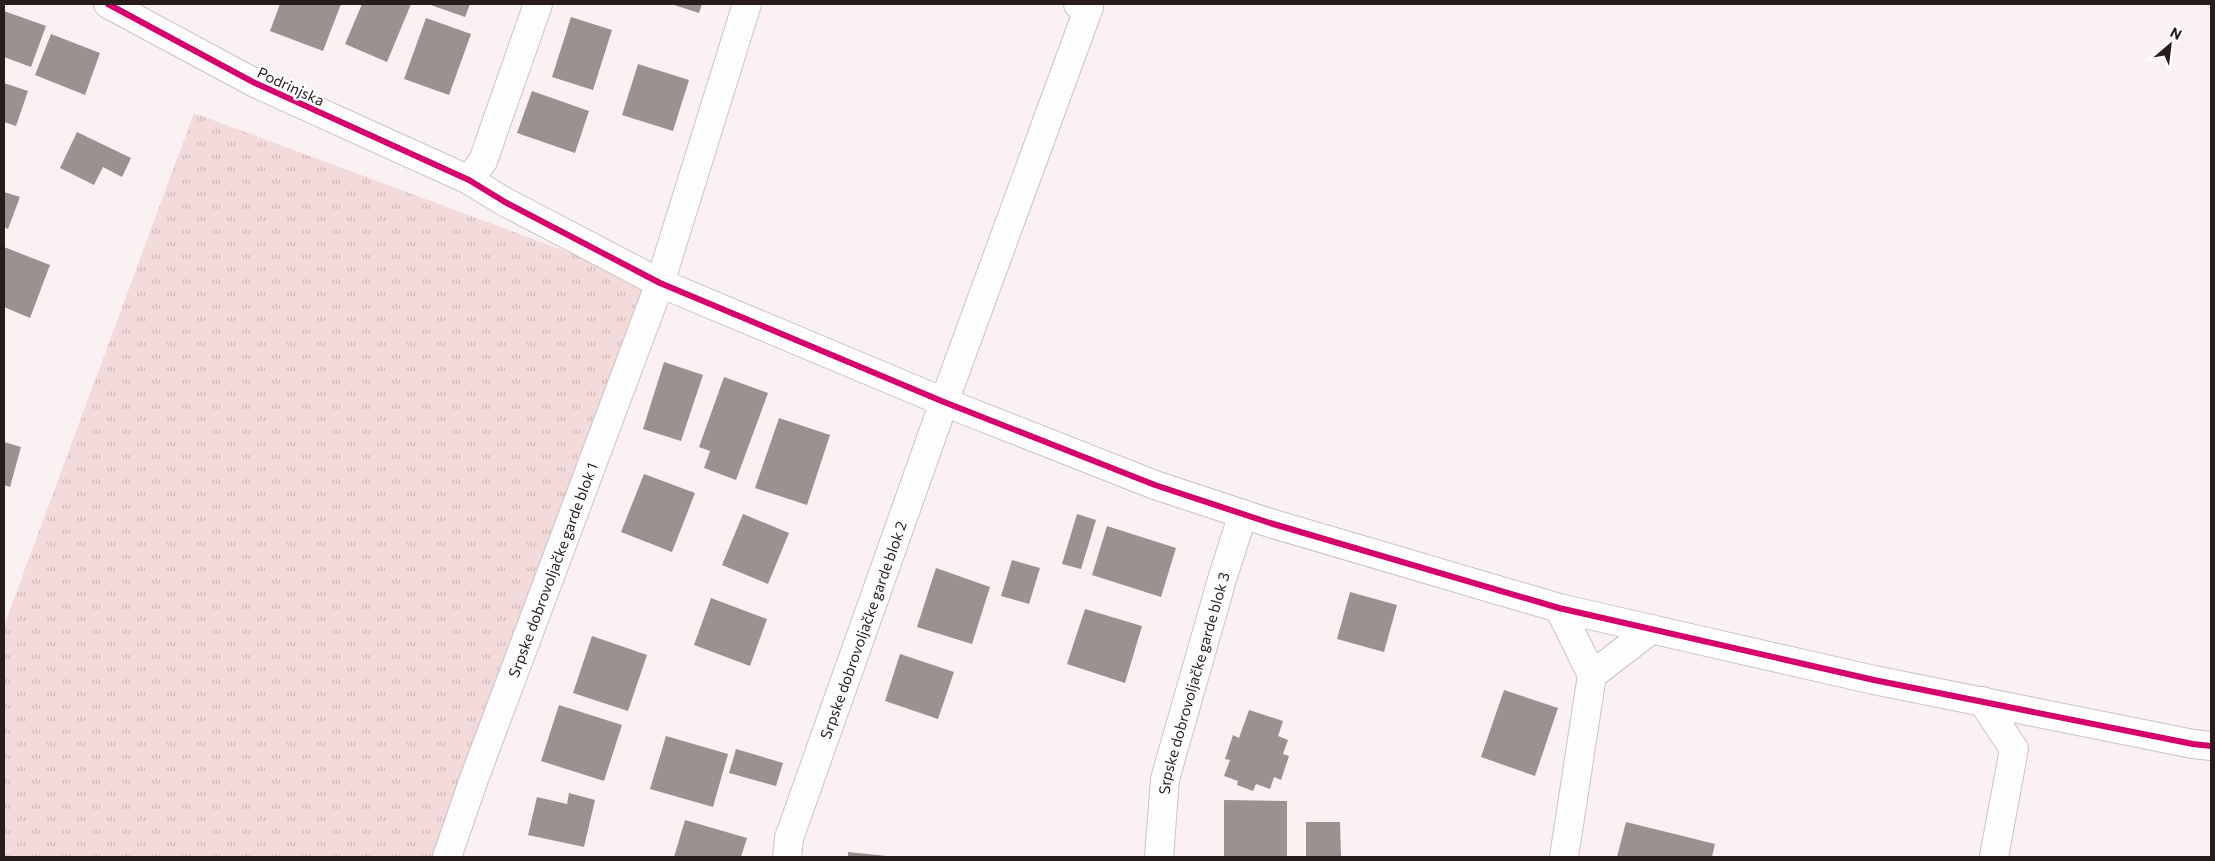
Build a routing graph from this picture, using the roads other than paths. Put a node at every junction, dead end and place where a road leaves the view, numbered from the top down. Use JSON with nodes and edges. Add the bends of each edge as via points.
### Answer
{"nodes":[{"id":1,"x":108,"y":4,"type":"edge"},
{"id":2,"x":538,"y":4,"type":"edge"},
{"id":3,"x":747,"y":4,"type":"edge"},
{"id":4,"x":1086,"y":5,"type":"edge"},
{"id":5,"x":469,"y":180,"type":"junction"},
{"id":6,"x":660,"y":283,"type":"junction"},
{"id":7,"x":944,"y":402,"type":"junction"},
{"id":8,"x":1243,"y":514,"type":"junction"},
{"id":9,"x":1559,"y":608,"type":"junction"},
{"id":10,"x":1652,"y":629,"type":"junction"},
{"id":11,"x":1592,"y":675,"type":"junction"},
{"id":12,"x":1982,"y":701,"type":"junction"},
{"id":13,"x":2045,"y":714,"type":"junction"},
{"id":14,"x":2211,"y":746,"type":"edge"},
{"id":15,"x":2014,"y":749,"type":"junction"},
{"id":16,"x":447,"y":857,"type":"edge"},
{"id":17,"x":787,"y":857,"type":"edge"},
{"id":18,"x":1159,"y":857,"type":"edge"},
{"id":19,"x":1564,"y":857,"type":"edge"},
{"id":20,"x":1994,"y":857,"type":"edge"}],
"edges":[{"from":1,"to":5,"type":"street","name":"Podrinjska","via":[[255,83]]},
{"from":2,"to":5,"type":"street","via":[[483,161]]},
{"from":3,"to":6,"type":"street","name":"Srpske dobrovoljačke garde blok 1"},
{"from":4,"to":7,"type":"street","name":"Srpske dobrovoljačke garde blok 2"},
{"from":5,"to":6,"type":"street","name":"Podrinjska"},
{"from":6,"to":7,"type":"street","name":"Podrinjska"},
{"from":6,"to":16,"type":"street","name":"Srpske dobrovoljačke garde blok 1"},
{"from":7,"to":8,"type":"street","name":"Podrinjska","via":[[1155,485]]},
{"from":7,"to":17,"type":"street","name":"Srpske dobrovoljačke garde blok 2","via":[[789,838]]},
{"from":8,"to":9,"type":"street","name":"Podrinjska"},
{"from":8,"to":18,"type":"street","name":"Srpske dobrovoljačke garde blok 3","via":[[1165,779]]},
{"from":9,"to":10,"type":"street","name":"Podrinjska"},
{"from":9,"to":11,"type":"street"},
{"from":10,"to":11,"type":"street"},
{"from":10,"to":12,"type":"street","name":"Podrinjska","via":[[1874,680]]},
{"from":11,"to":19,"type":"street"},
{"from":12,"to":13,"type":"street","name":"Podrinjska"},
{"from":12,"to":15,"type":"street"},
{"from":13,"to":14,"type":"street","name":"Podrinjska"},
{"from":13,"to":15,"type":"street"},
{"from":15,"to":20,"type":"street"}]}
